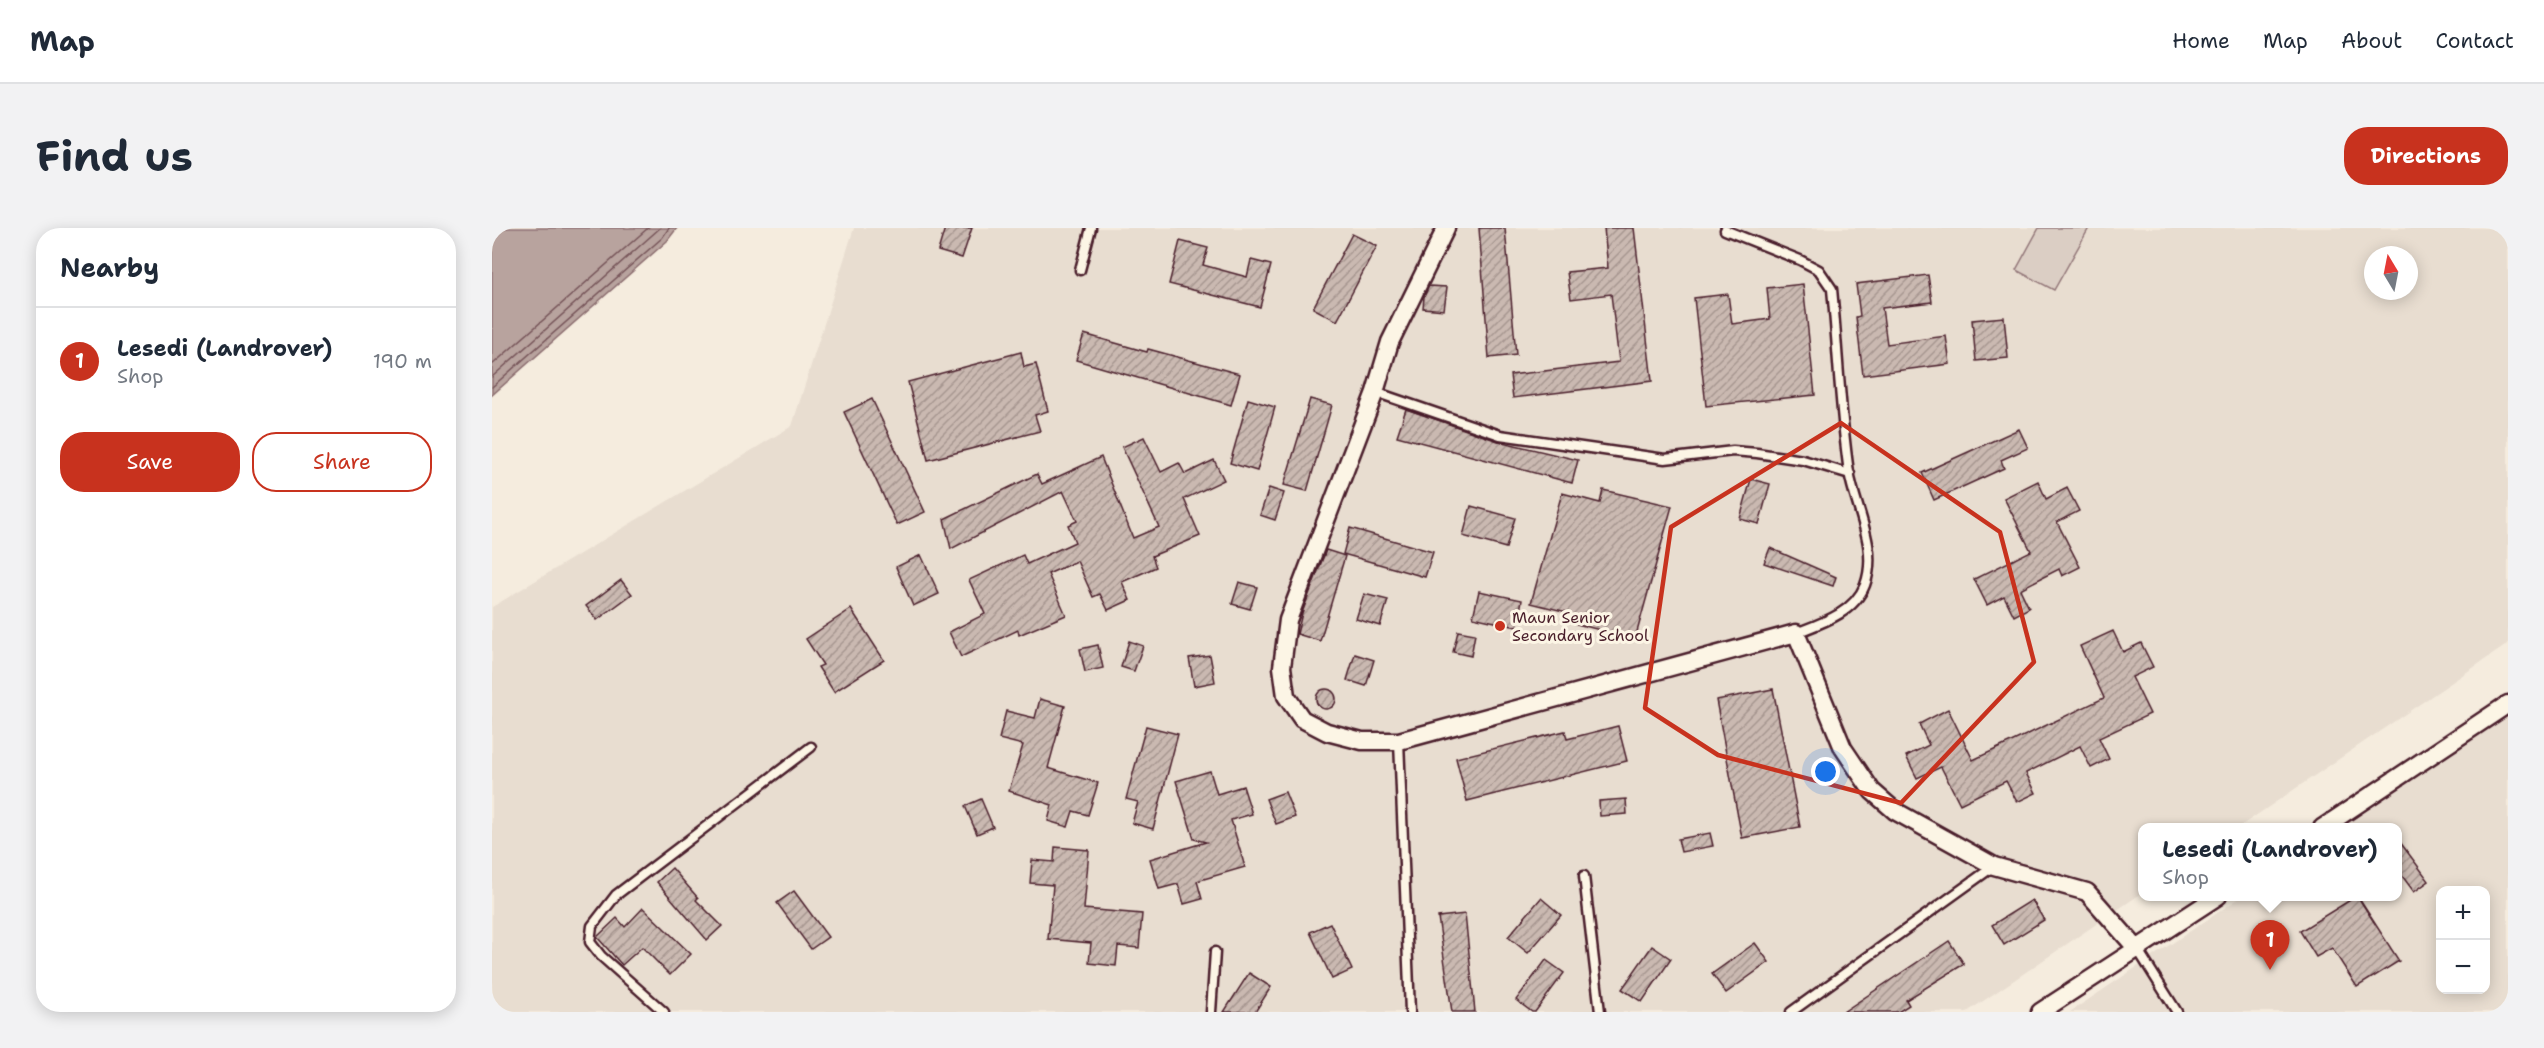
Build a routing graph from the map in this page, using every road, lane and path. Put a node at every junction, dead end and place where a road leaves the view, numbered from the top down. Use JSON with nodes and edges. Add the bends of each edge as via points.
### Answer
{"nodes":[{"id":1,"x":1091,"y":228,"type":"edge"},
{"id":2,"x":1443,"y":229,"type":"edge"},
{"id":3,"x":1725,"y":230,"type":"dead end"},
{"id":4,"x":1080,"y":270,"type":"dead end"},
{"id":5,"x":1375,"y":392,"type":"junction"},
{"id":6,"x":1850,"y":474,"type":"junction"},
{"id":7,"x":1796,"y":633,"type":"junction"},
{"id":8,"x":2508,"y":704,"type":"edge"},
{"id":9,"x":1399,"y":741,"type":"junction"},
{"id":10,"x":811,"y":747,"type":"dead end"},
{"id":11,"x":2330,"y":823,"type":"edge"},
{"id":12,"x":1994,"y":866,"type":"junction"},
{"id":13,"x":1584,"y":876,"type":"dead end"},
{"id":14,"x":2212,"y":901,"type":"edge"},
{"id":15,"x":2138,"y":950,"type":"junction"},
{"id":16,"x":1215,"y":952,"type":"dead end"},
{"id":17,"x":664,"y":1012,"type":"edge"},
{"id":18,"x":1211,"y":1012,"type":"edge"},
{"id":19,"x":1410,"y":1012,"type":"edge"},
{"id":20,"x":1600,"y":1012,"type":"edge"},
{"id":21,"x":1791,"y":1012,"type":"edge"},
{"id":22,"x":2040,"y":1012,"type":"edge"},
{"id":23,"x":2176,"y":1012,"type":"edge"}],
"edges":[{"from":1,"to":4,"type":"lane"},
{"from":2,"to":5,"type":"street","via":[[1390,342]]},
{"from":3,"to":6,"type":"lane","via":[[1819,270],[1832,289]]},
{"from":5,"to":6,"type":"lane","via":[[1500,435],[1665,459],[1757,453],[1803,460]]},
{"from":5,"to":9,"type":"street","via":[[1288,620],[1281,667],[1286,696],[1302,719],[1327,732],[1362,741]]},
{"from":6,"to":7,"type":"lane","via":[[1868,544],[1865,585],[1853,603],[1838,615]]},
{"from":7,"to":9,"type":"street"},
{"from":7,"to":12,"type":"street","via":[[1843,748],[1872,791],[1895,811]]},
{"from":8,"to":11,"type":"street"},
{"from":9,"to":19,"type":"lane"},
{"from":10,"to":17,"type":"lane","via":[[616,895],[592,926],[590,942],[601,956]]},
{"from":12,"to":15,"type":"street","via":[[2086,892]]},
{"from":12,"to":21,"type":"lane"},
{"from":13,"to":20,"type":"lane"},
{"from":14,"to":15,"type":"street"},
{"from":15,"to":22,"type":"street"},
{"from":15,"to":23,"type":"lane"},
{"from":16,"to":18,"type":"lane"}]}
